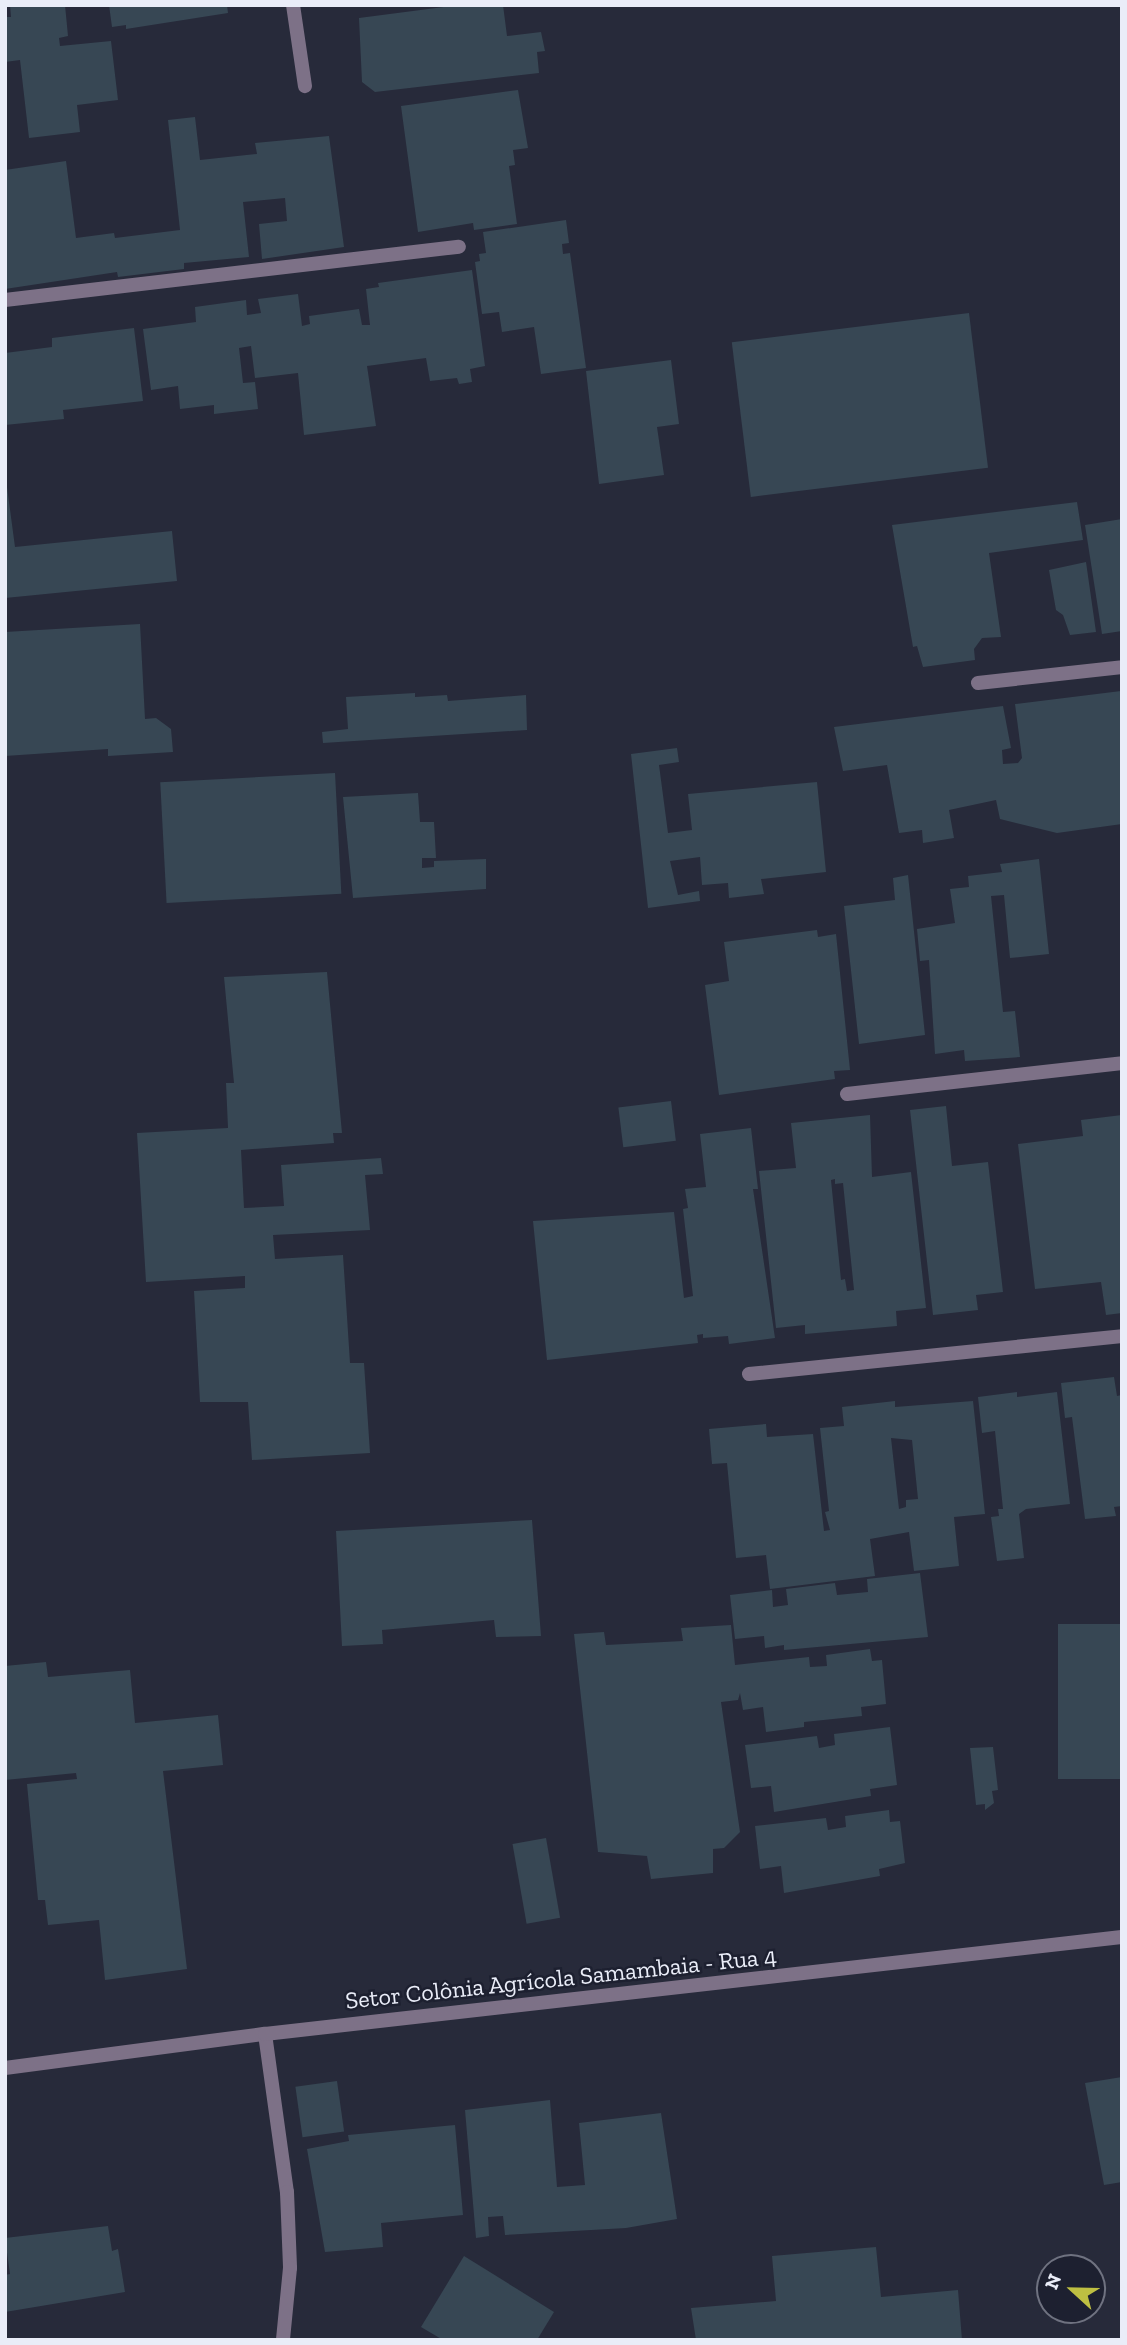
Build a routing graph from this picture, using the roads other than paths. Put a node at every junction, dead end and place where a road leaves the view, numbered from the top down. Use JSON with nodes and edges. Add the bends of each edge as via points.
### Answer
{"nodes":[{"id":1,"x":293,"y":5,"type":"edge"},
{"id":2,"x":306,"y":86,"type":"dead end"},
{"id":3,"x":459,"y":247,"type":"dead end"},
{"id":4,"x":5,"y":300,"type":"edge"},
{"id":5,"x":1122,"y":667,"type":"edge"},
{"id":6,"x":978,"y":683,"type":"dead end"},
{"id":7,"x":1122,"y":1063,"type":"edge"},
{"id":8,"x":847,"y":1094,"type":"dead end"},
{"id":9,"x":1122,"y":1336,"type":"edge"},
{"id":10,"x":749,"y":1374,"type":"dead end"},
{"id":11,"x":1122,"y":1937,"type":"edge"},
{"id":12,"x":265,"y":2034,"type":"junction"},
{"id":13,"x":5,"y":2068,"type":"edge"},
{"id":14,"x":283,"y":2340,"type":"edge"}],
"edges":[{"from":1,"to":2,"type":"street"},
{"from":3,"to":4,"type":"street"},
{"from":5,"to":6,"type":"street"},
{"from":7,"to":8,"type":"street"},
{"from":9,"to":10,"type":"street"},
{"from":11,"to":12,"type":"street","name":"Setor Colônia Agrícola Samambaia - Rua 4"},
{"from":12,"to":13,"type":"street","name":"Setor Colônia Agrícola Samambaia - Rua 4"},
{"from":12,"to":14,"type":"street","via":[[287,2192],[290,2268]]}]}
